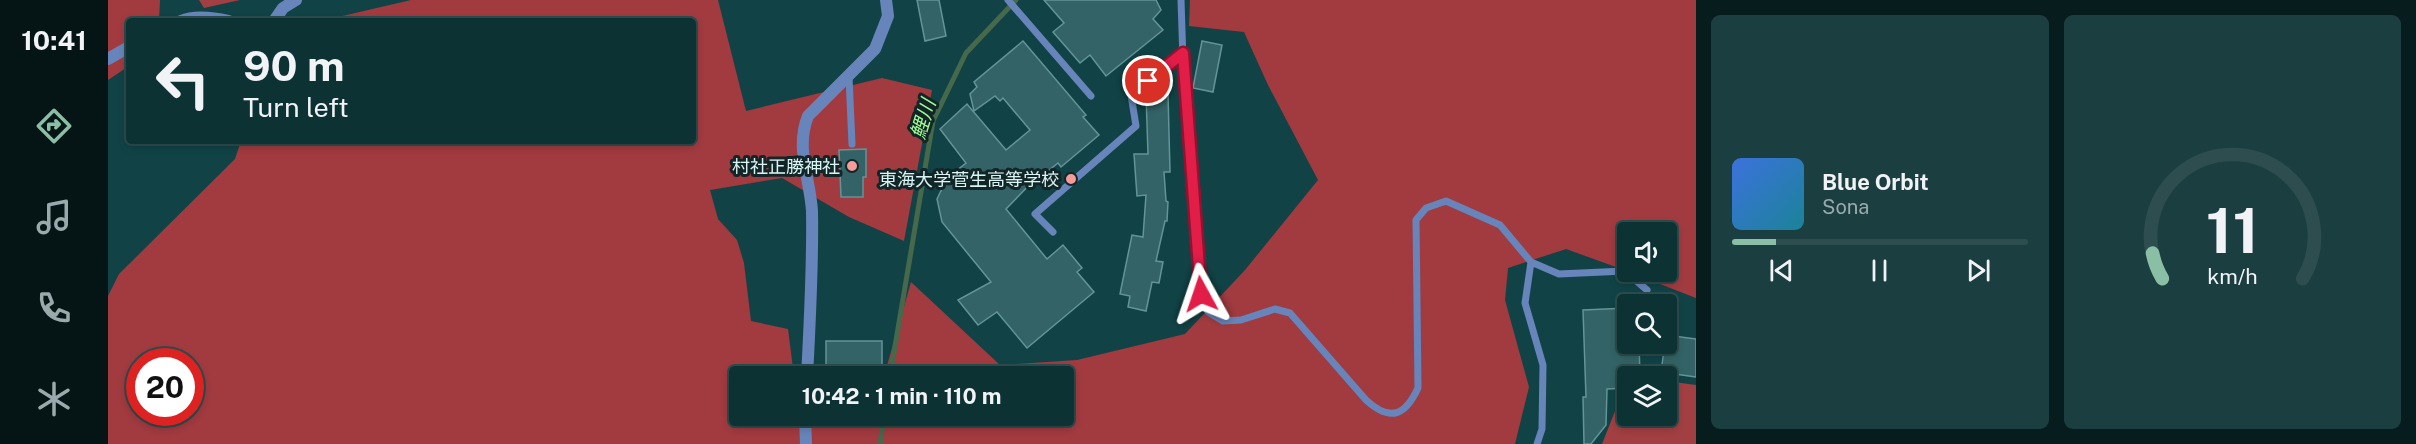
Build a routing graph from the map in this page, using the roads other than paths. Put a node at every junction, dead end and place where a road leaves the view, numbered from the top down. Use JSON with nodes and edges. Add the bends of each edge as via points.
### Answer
{"nodes":[{"id":1,"x":296,"y":0,"type":"edge"},
{"id":2,"x":885,"y":0,"type":"edge"},
{"id":3,"x":1008,"y":0,"type":"edge"},
{"id":4,"x":1181,"y":0,"type":"edge"},
{"id":5,"x":187,"y":18,"type":"edge"},
{"id":6,"x":215,"y":18,"type":"edge"},
{"id":7,"x":276,"y":18,"type":"edge"},
{"id":8,"x":126,"y":49,"type":"edge"},
{"id":9,"x":1183,"y":53,"type":"junction"},
{"id":10,"x":108,"y":59,"type":"edge"},
{"id":11,"x":849,"y":74,"type":"junction"},
{"id":12,"x":1091,"y":96,"type":"dead end"},
{"id":13,"x":852,"y":144,"type":"dead end"},
{"id":14,"x":1053,"y":232,"type":"dead end"},
{"id":15,"x":1531,"y":262,"type":"junction"},
{"id":16,"x":1647,"y":290,"type":"dead end"},
{"id":17,"x":807,"y":366,"type":"edge"},
{"id":18,"x":805,"y":426,"type":"edge"},
{"id":19,"x":806,"y":444,"type":"edge"},
{"id":20,"x":1537,"y":444,"type":"edge"}],
"edges":[{"from":1,"to":7,"type":"street"},
{"from":2,"to":11,"type":"street","via":[[888,16],[875,49]]},
{"from":3,"to":12,"type":"lane"},
{"from":4,"to":9,"type":"lane"},
{"from":5,"to":6,"type":"street"},
{"from":8,"to":10,"type":"street"},
{"from":9,"to":14,"type":"lane","via":[[1131,95],[1136,126],[1035,214]]},
{"from":9,"to":15,"type":"lane","via":[[1201,294],[1208,312],[1223,321],[1241,320],[1275,309],[1290,314],[1366,400],[1378,411],[1394,414],[1410,405],[1418,388],[1416,220],[1425,208],[1446,201],[1500,225]]},
{"from":11,"to":13,"type":"lane"},
{"from":11,"to":17,"type":"street","via":[[808,116],[801,139],[812,207]]},
{"from":15,"to":16,"type":"lane","via":[[1559,274],[1625,270]]},
{"from":15,"to":20,"type":"lane","via":[[1525,303],[1543,365],[1542,429]]},
{"from":18,"to":19,"type":"street"}]}
